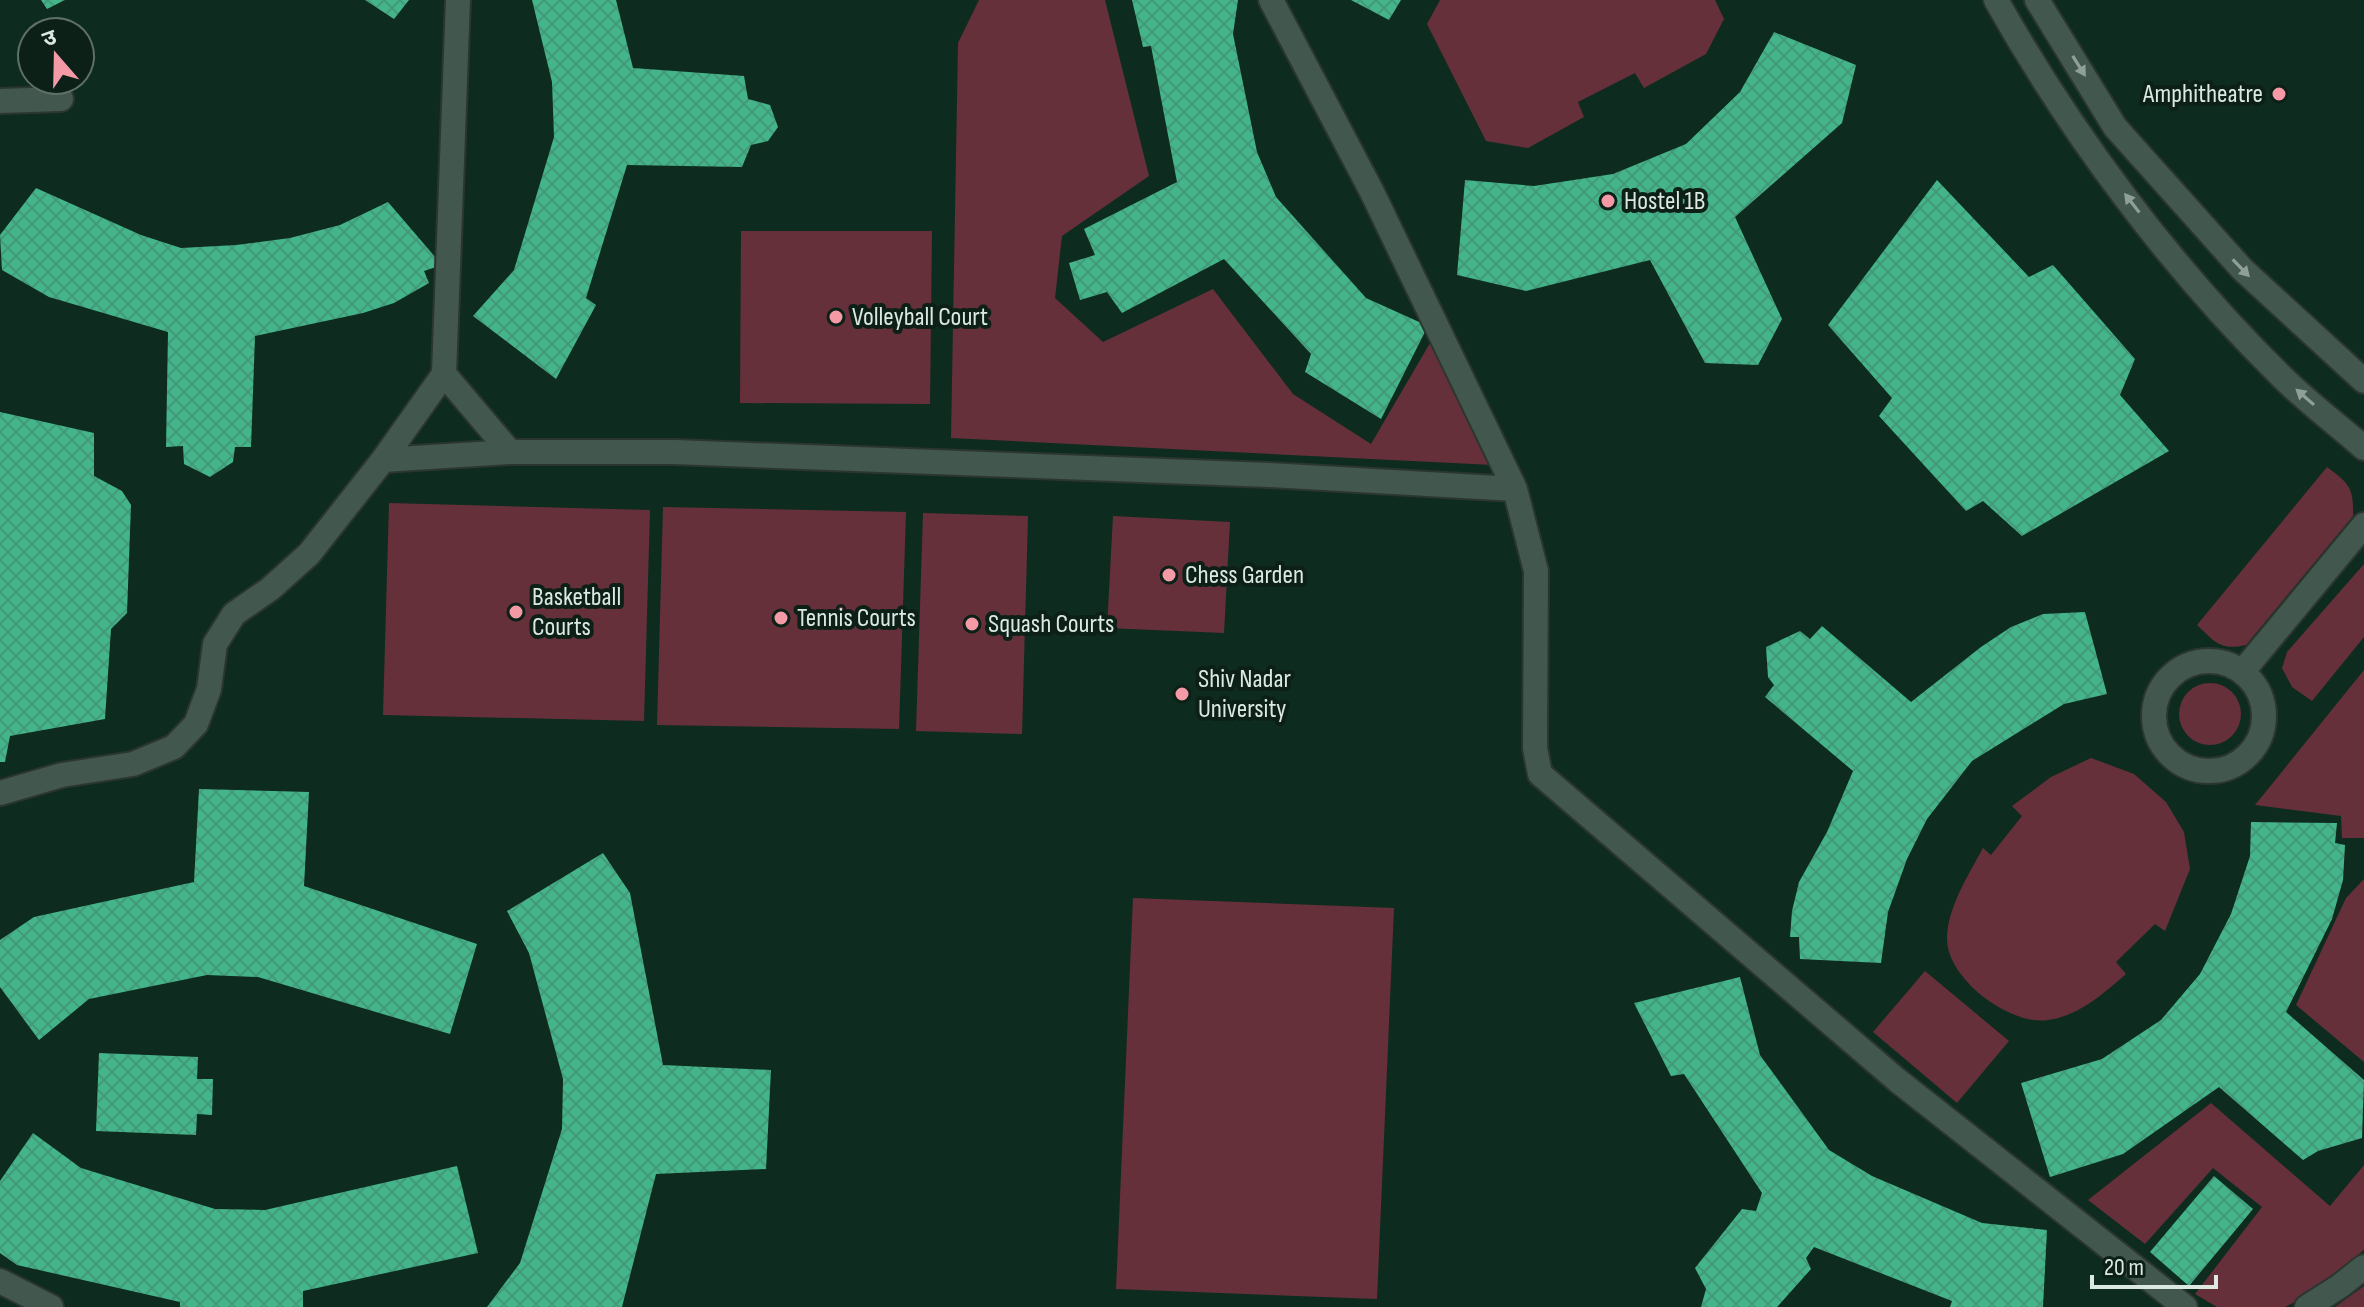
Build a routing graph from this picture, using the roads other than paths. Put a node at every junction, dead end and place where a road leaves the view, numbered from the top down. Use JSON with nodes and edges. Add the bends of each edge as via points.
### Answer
{"nodes":[{"id":1,"x":458,"y":0,"type":"edge"},
{"id":2,"x":1271,"y":0,"type":"edge"},
{"id":3,"x":1996,"y":0,"type":"edge"},
{"id":4,"x":2037,"y":0,"type":"edge"},
{"id":5,"x":61,"y":99,"type":"dead end"},
{"id":6,"x":0,"y":101,"type":"edge"},
{"id":7,"x":444,"y":374,"type":"junction"},
{"id":8,"x":2364,"y":381,"type":"edge"},
{"id":9,"x":2364,"y":448,"type":"edge"},
{"id":10,"x":510,"y":452,"type":"junction"},
{"id":11,"x":383,"y":460,"type":"junction"},
{"id":12,"x":1515,"y":489,"type":"junction"},
{"id":13,"x":2364,"y":525,"type":"edge"},
{"id":14,"x":2243,"y":671,"type":"junction"},
{"id":15,"x":0,"y":793,"type":"edge"},
{"id":16,"x":2364,"y":1267,"type":"edge"},
{"id":17,"x":0,"y":1281,"type":"edge"},
{"id":18,"x":2156,"y":1296,"type":"edge"},
{"id":19,"x":51,"y":1307,"type":"edge"},
{"id":20,"x":2185,"y":1307,"type":"edge"},
{"id":21,"x":2307,"y":1307,"type":"edge"}],
"edges":[{"from":1,"to":7,"type":"lane"},
{"from":2,"to":12,"type":"lane","via":[[1372,192]]},
{"from":9,"to":3,"type":"lane","one_way":true,"via":[[2283,378],[2211,304],[2086,146]]},
{"from":4,"to":8,"type":"lane","one_way":true,"via":[[2115,127],[2242,269]]},
{"from":5,"to":6,"type":"lane"},
{"from":7,"to":10,"type":"lane"},
{"from":7,"to":11,"type":"lane"},
{"from":10,"to":11,"type":"lane"},
{"from":10,"to":12,"type":"lane","via":[[675,452]]},
{"from":11,"to":15,"type":"lane","via":[[309,554],[234,614],[215,644],[209,689],[196,724],[174,747],[133,764],[62,775]]},
{"from":12,"to":18,"type":"lane","via":[[1536,571],[1535,748],[1540,774]]},
{"from":13,"to":14,"type":"lane"},
{"from":14,"to":14,"type":"lane","via":[[2263,702],[2260,738],[2236,764],[2218,770],[2182,764],[2169,753],[2154,720],[2163,686],[2183,668],[2209,660]]},
{"from":16,"to":21,"type":"lane"},
{"from":17,"to":19,"type":"lane"},
{"from":18,"to":20,"type":"lane"}]}
